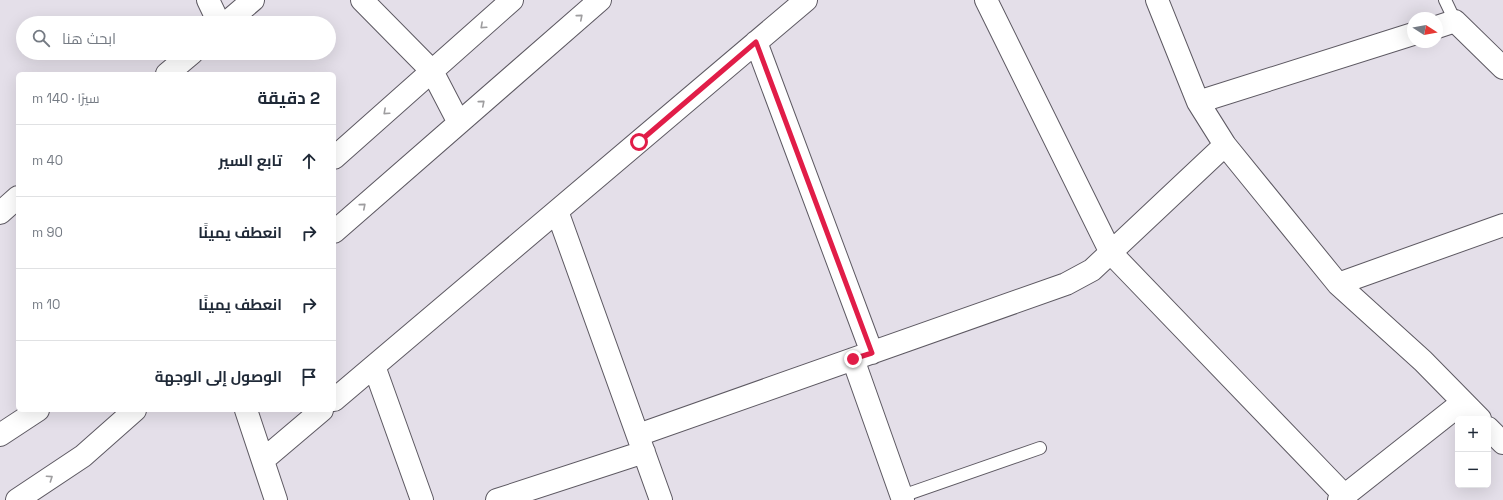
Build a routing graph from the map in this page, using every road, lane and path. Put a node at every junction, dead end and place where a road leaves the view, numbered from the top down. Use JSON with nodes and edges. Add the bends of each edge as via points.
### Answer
{"nodes":[{"id":1,"x":208,"y":0,"type":"edge"},
{"id":2,"x":253,"y":0,"type":"edge"},
{"id":3,"x":362,"y":0,"type":"edge"},
{"id":4,"x":512,"y":0,"type":"edge"},
{"id":5,"x":600,"y":0,"type":"edge"},
{"id":6,"x":806,"y":0,"type":"edge"},
{"id":7,"x":986,"y":0,"type":"edge"},
{"id":8,"x":1158,"y":0,"type":"edge"},
{"id":9,"x":1445,"y":0,"type":"edge"},
{"id":10,"x":216,"y":16,"type":"edge"},
{"id":11,"x":234,"y":16,"type":"edge"},
{"id":12,"x":1446,"y":24,"type":"edge"},
{"id":13,"x":1407,"y":36,"type":"edge"},
{"id":14,"x":756,"y":42,"type":"junction"},
{"id":15,"x":184,"y":60,"type":"edge"},
{"id":16,"x":1503,"y":68,"type":"edge"},
{"id":17,"x":432,"y":71,"type":"junction"},
{"id":18,"x":169,"y":72,"type":"edge"},
{"id":19,"x":1198,"y":102,"type":"junction"},
{"id":20,"x":459,"y":122,"type":"junction"},
{"id":21,"x":1225,"y":146,"type":"junction"},
{"id":22,"x":336,"y":156,"type":"edge"},
{"id":23,"x":16,"y":199,"type":"edge"},
{"id":24,"x":557,"y":211,"type":"junction"},
{"id":25,"x":0,"y":213,"type":"edge"},
{"id":26,"x":1503,"y":225,"type":"edge"},
{"id":27,"x":336,"y":230,"type":"edge"},
{"id":28,"x":1111,"y":253,"type":"junction"},
{"id":29,"x":1338,"y":284,"type":"junction"},
{"id":30,"x":862,"y":356,"type":"junction"},
{"id":31,"x":374,"y":366,"type":"junction"},
{"id":32,"x":336,"y":398,"type":"edge"},
{"id":33,"x":1463,"y":402,"type":"junction"},
{"id":34,"x":34,"y":412,"type":"edge"},
{"id":35,"x":133,"y":412,"type":"edge"},
{"id":36,"x":247,"y":412,"type":"edge"},
{"id":37,"x":320,"y":412,"type":"edge"},
{"id":38,"x":1477,"y":416,"type":"edge"},
{"id":39,"x":1,"y":430,"type":"edge"},
{"id":40,"x":1491,"y":431,"type":"edge"},
{"id":41,"x":1503,"y":443,"type":"edge"},
{"id":42,"x":641,"y":444,"type":"junction"},
{"id":43,"x":1040,"y":448,"type":"dead end"},
{"id":44,"x":263,"y":460,"type":"junction"},
{"id":45,"x":902,"y":498,"type":"edge"},
{"id":46,"x":1341,"y":498,"type":"edge"},
{"id":47,"x":18,"y":500,"type":"edge"},
{"id":48,"x":276,"y":500,"type":"edge"},
{"id":49,"x":422,"y":500,"type":"edge"},
{"id":50,"x":497,"y":500,"type":"edge"},
{"id":51,"x":662,"y":500,"type":"edge"}],
"edges":[{"from":1,"to":10,"type":"street"},
{"from":2,"to":11,"type":"street"},
{"from":3,"to":17,"type":"street"},
{"from":4,"to":17,"type":"street","one_way":true},
{"from":20,"to":5,"type":"street","one_way":true},
{"from":6,"to":14,"type":"street"},
{"from":7,"to":28,"type":"street"},
{"from":8,"to":19,"type":"street"},
{"from":9,"to":12,"type":"lane"},
{"from":12,"to":16,"type":"street"},
{"from":13,"to":19,"type":"street"},
{"from":14,"to":24,"type":"street"},
{"from":14,"to":30,"type":"street"},
{"from":15,"to":18,"type":"street"},
{"from":17,"to":20,"type":"street"},
{"from":17,"to":22,"type":"street","one_way":true},
{"from":19,"to":21,"type":"street"},
{"from":27,"to":20,"type":"street","one_way":true},
{"from":21,"to":28,"type":"street"},
{"from":21,"to":29,"type":"street"},
{"from":23,"to":25,"type":"street"},
{"from":24,"to":31,"type":"street"},
{"from":24,"to":42,"type":"street"},
{"from":26,"to":29,"type":"street"},
{"from":28,"to":30,"type":"street","via":[[1092,270],[1066,284]]},
{"from":28,"to":46,"type":"street"},
{"from":29,"to":33,"type":"street"},
{"from":30,"to":42,"type":"street"},
{"from":30,"to":45,"type":"street"},
{"from":31,"to":32,"type":"street"},
{"from":31,"to":49,"type":"street"},
{"from":33,"to":38,"type":"street"},
{"from":33,"to":46,"type":"street"},
{"from":34,"to":39,"type":"street"},
{"from":47,"to":35,"type":"street","one_way":true,"via":[[83,456]]},
{"from":36,"to":44,"type":"street"},
{"from":37,"to":44,"type":"street"},
{"from":40,"to":41,"type":"street"},
{"from":42,"to":50,"type":"street"},
{"from":42,"to":51,"type":"street"},
{"from":43,"to":45,"type":"lane"},
{"from":44,"to":48,"type":"street"}]}
